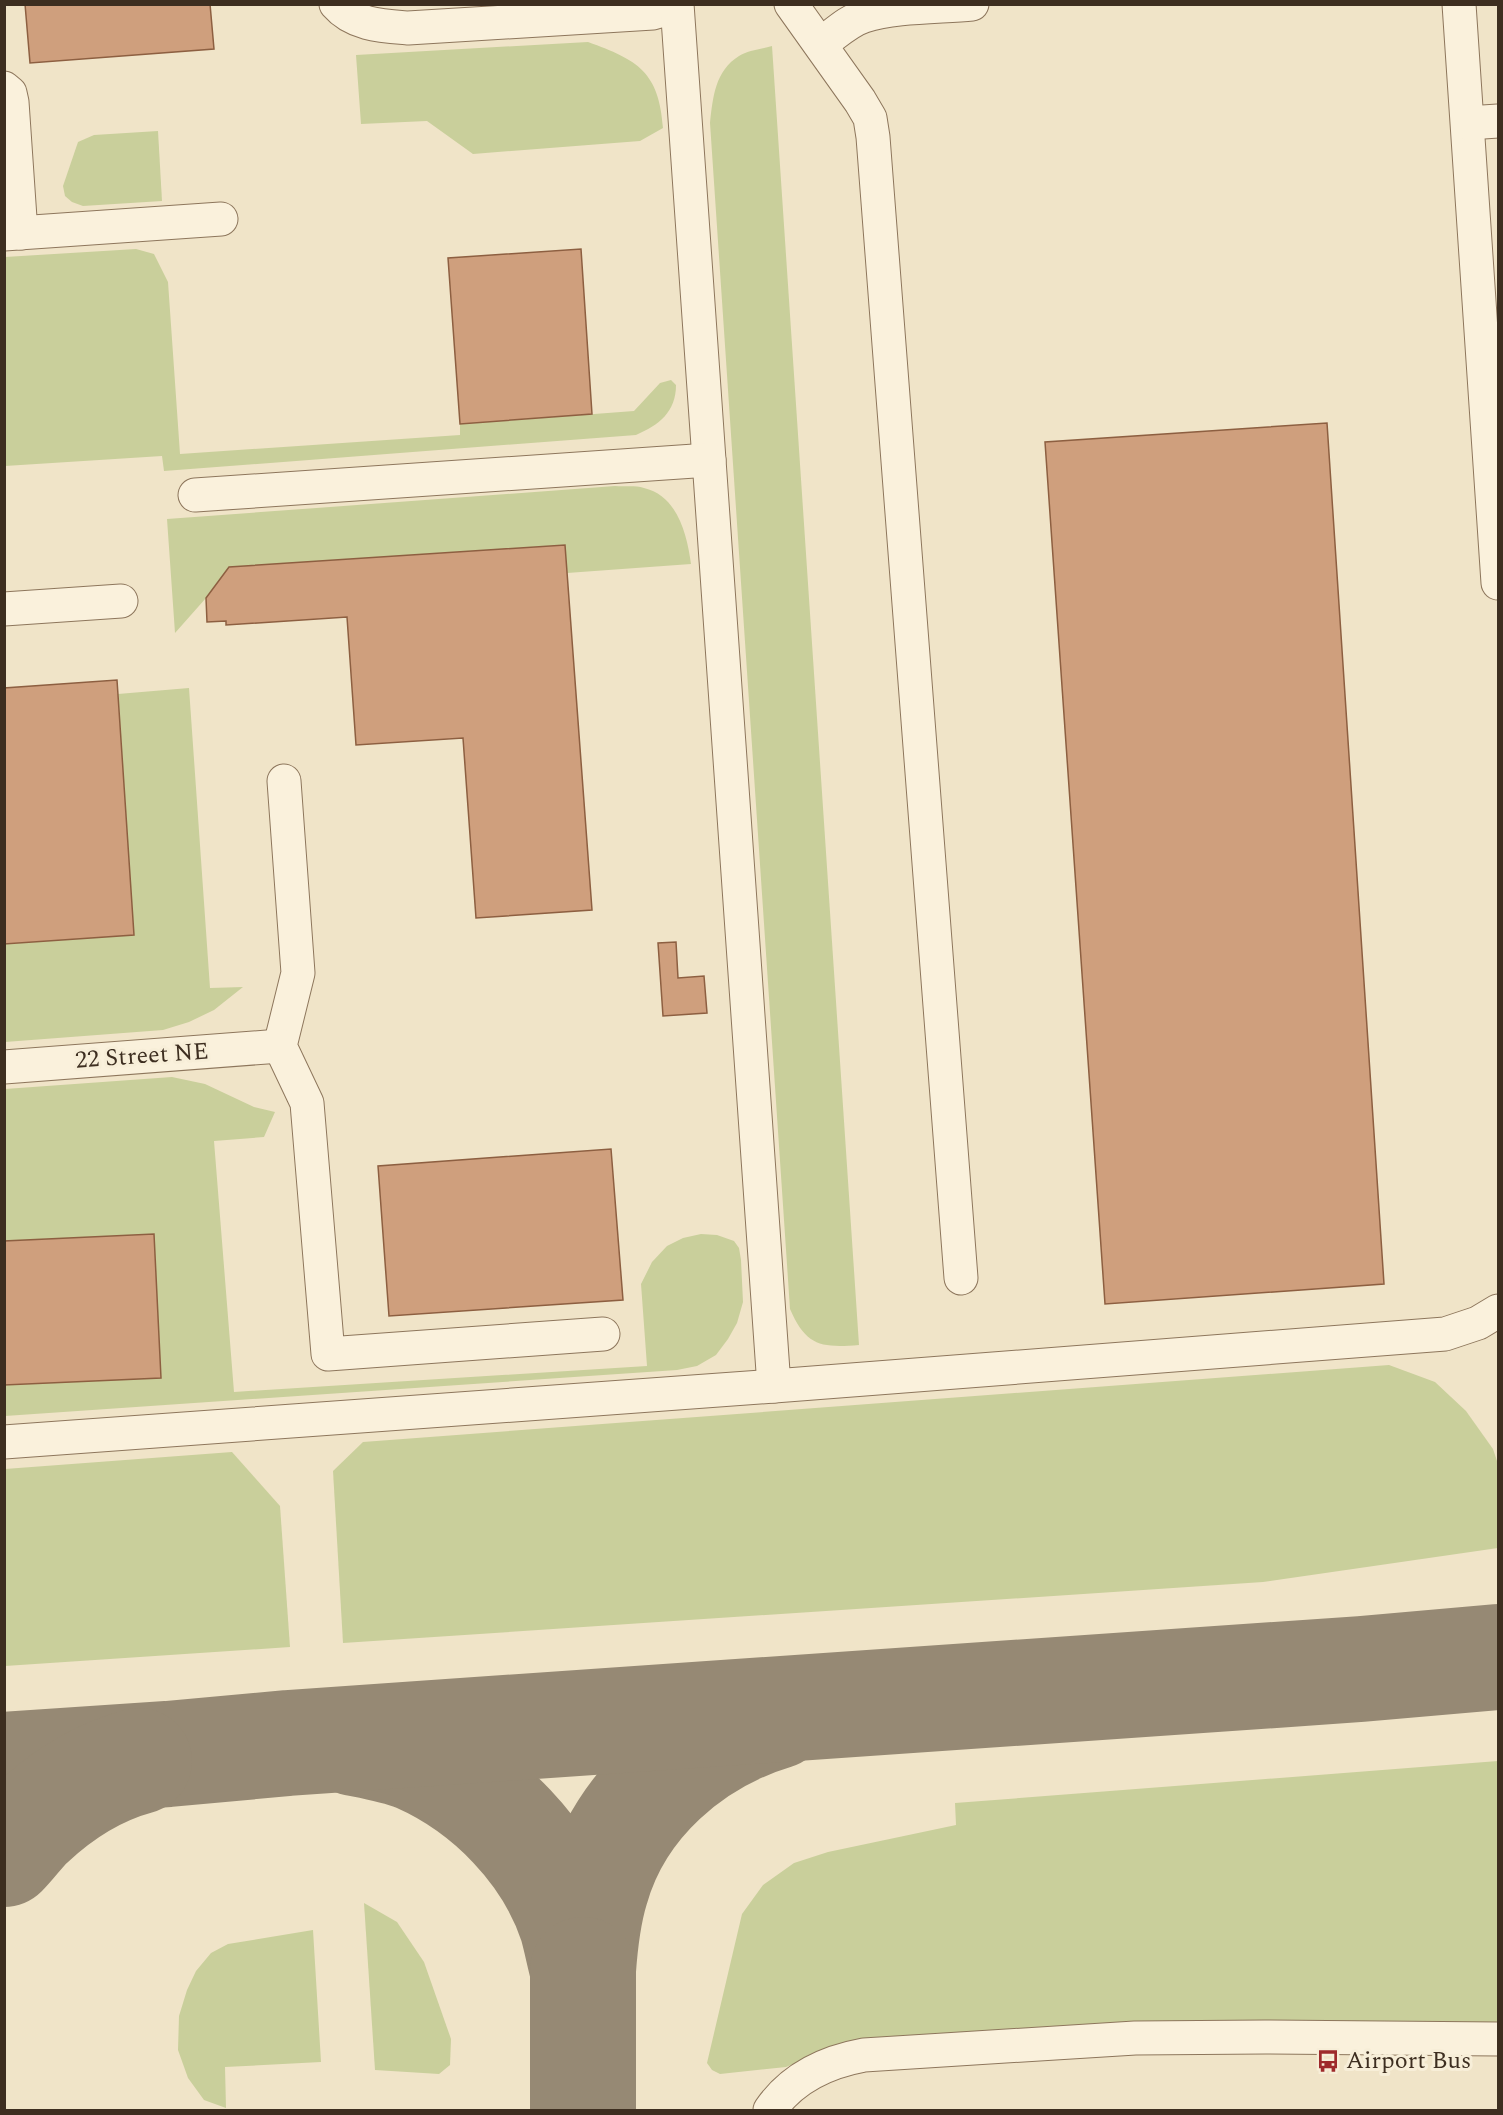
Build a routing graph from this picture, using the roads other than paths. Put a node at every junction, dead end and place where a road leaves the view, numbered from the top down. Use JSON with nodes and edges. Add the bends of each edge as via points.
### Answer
{"nodes":[{"id":1,"x":336,"y":4,"type":"edge"},
{"id":2,"x":669,"y":4,"type":"edge"},
{"id":3,"x":677,"y":4,"type":"edge"},
{"id":4,"x":791,"y":4,"type":"edge"},
{"id":5,"x":972,"y":4,"type":"edge"},
{"id":6,"x":1459,"y":4,"type":"edge"},
{"id":7,"x":609,"y":16,"type":"junction"},
{"id":8,"x":821,"y":44,"type":"junction"},
{"id":9,"x":683,"y":86,"type":"junction"},
{"id":10,"x":4,"y":88,"type":"edge"},
{"id":11,"x":1484,"y":122,"type":"edge"},
{"id":12,"x":221,"y":219,"type":"dead end"},
{"id":13,"x":13,"y":233,"type":"edge"},
{"id":14,"x":709,"y":460,"type":"junction"},
{"id":15,"x":195,"y":495,"type":"dead end"},
{"id":16,"x":1498,"y":583,"type":"edge"},
{"id":17,"x":121,"y":601,"type":"dead end"},
{"id":18,"x":4,"y":609,"type":"edge"},
{"id":19,"x":285,"y":781,"type":"dead end"},
{"id":20,"x":280,"y":1046,"type":"junction"},
{"id":21,"x":4,"y":1067,"type":"edge"},
{"id":22,"x":961,"y":1278,"type":"dead end"},
{"id":23,"x":1498,"y":1311,"type":"edge"},
{"id":24,"x":603,"y":1334,"type":"dead end"},
{"id":25,"x":774,"y":1386,"type":"junction"},
{"id":26,"x":4,"y":1442,"type":"edge"},
{"id":27,"x":1498,"y":2039,"type":"edge"},
{"id":28,"x":770,"y":2110,"type":"edge"}],
"edges":[{"from":1,"to":7,"type":"street","via":[[360,21],[408,28]]},
{"from":2,"to":7,"type":"street","via":[[653,13]]},
{"from":3,"to":9,"type":"street"},
{"from":4,"to":8,"type":"street"},
{"from":5,"to":8,"type":"street","via":[[864,16]]},
{"from":6,"to":11,"type":"street"},
{"from":7,"to":9,"type":"street","via":[[643,27],[657,39],[670,52]]},
{"from":8,"to":22,"type":"street","via":[[870,118],[873,137]]},
{"from":9,"to":14,"type":"street"},
{"from":10,"to":13,"type":"street","via":[[12,102]]},
{"from":11,"to":16,"type":"street"},
{"from":12,"to":13,"type":"street"},
{"from":14,"to":15,"type":"street"},
{"from":14,"to":25,"type":"street"},
{"from":17,"to":18,"type":"street"},
{"from":19,"to":20,"type":"street","via":[[298,974]]},
{"from":20,"to":21,"type":"street","name":"22 Street NE"},
{"from":20,"to":24,"type":"street","via":[[307,1103],[328,1354]]},
{"from":23,"to":25,"type":"street","via":[[1478,1323],[1445,1334]]},
{"from":25,"to":26,"type":"street"},
{"from":27,"to":28,"type":"street","via":[[1135,2038],[864,2055],[820,2067],[787,2090]]}]}
